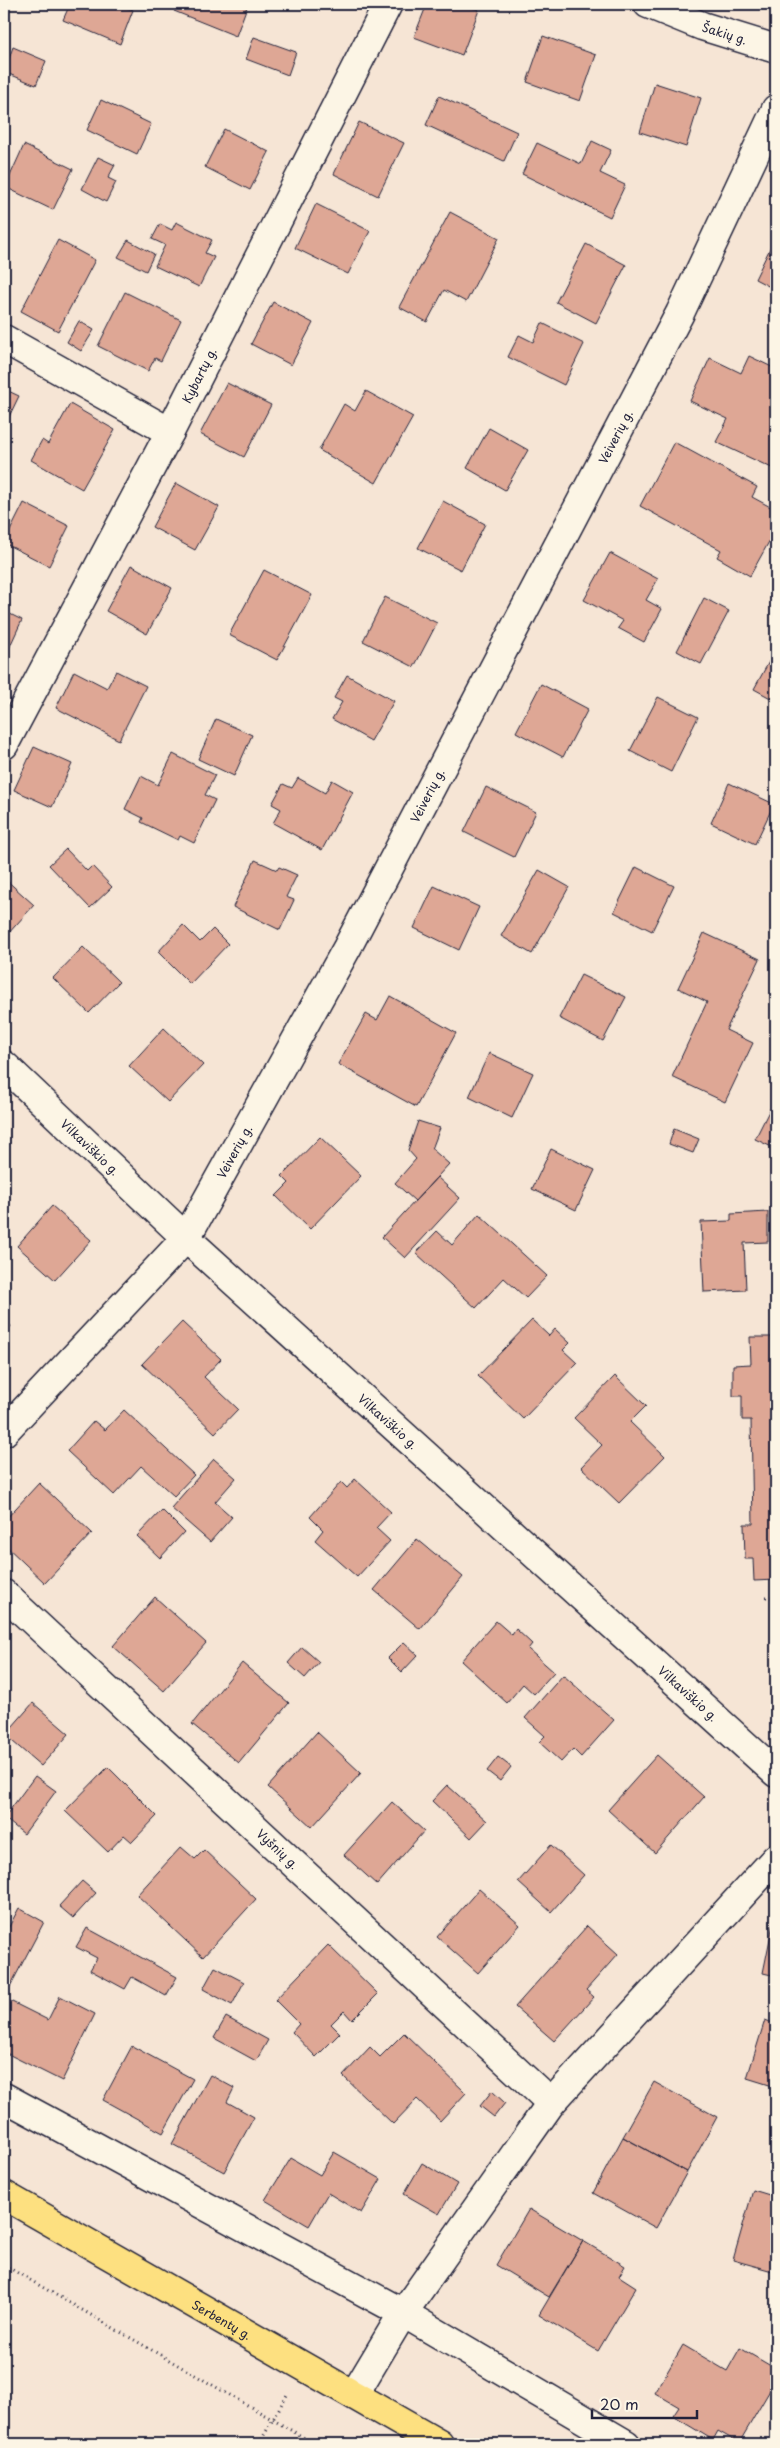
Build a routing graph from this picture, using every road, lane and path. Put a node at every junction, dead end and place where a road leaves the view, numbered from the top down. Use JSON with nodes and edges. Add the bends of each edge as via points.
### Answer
{"nodes":[{"id":1,"x":388,"y":4,"type":"edge"},
{"id":2,"x":648,"y":4,"type":"edge"},
{"id":3,"x":776,"y":49,"type":"edge"},
{"id":4,"x":776,"y":109,"type":"edge"},
{"id":5,"x":4,"y":339,"type":"edge"},
{"id":6,"x":170,"y":432,"type":"junction"},
{"id":7,"x":4,"y":746,"type":"edge"},
{"id":8,"x":4,"y":1065,"type":"edge"},
{"id":9,"x":186,"y":1238,"type":"junction"},
{"id":10,"x":4,"y":1432,"type":"edge"},
{"id":11,"x":4,"y":1594,"type":"edge"},
{"id":12,"x":766,"y":1597,"type":"dead end"},
{"id":13,"x":776,"y":1597,"type":"edge"},
{"id":14,"x":776,"y":1773,"type":"edge"},
{"id":15,"x":776,"y":1858,"type":"edge"},
{"id":16,"x":4,"y":2096,"type":"edge"},
{"id":17,"x":551,"y":2103,"type":"junction"},
{"id":18,"x":4,"y":2195,"type":"edge"},
{"id":19,"x":4,"y":2265,"type":"edge"},
{"id":20,"x":403,"y":2313,"type":"junction"},
{"id":21,"x":303,"y":2366,"type":"junction"},
{"id":22,"x":354,"y":2395,"type":"junction"},
{"id":23,"x":272,"y":2420,"type":"junction"},
{"id":24,"x":259,"y":2444,"type":"edge"},
{"id":25,"x":315,"y":2444,"type":"edge"},
{"id":26,"x":439,"y":2444,"type":"edge"},
{"id":27,"x":626,"y":2444,"type":"edge"}],
"edges":[{"from":1,"to":6,"type":"street","name":"Kybartų g."},
{"from":2,"to":3,"type":"street","name":"Šakių g.","via":[[702,26]]},
{"from":4,"to":9,"type":"street","name":"Veiverių g.","via":[[680,313],[347,948]]},
{"from":5,"to":6,"type":"street"},
{"from":6,"to":7,"type":"street","name":"Kybartų g."},
{"from":8,"to":9,"type":"street","name":"Vilkaviškio g."},
{"from":9,"to":10,"type":"street","name":"Veiverių g."},
{"from":9,"to":14,"type":"street","name":"Vilkaviškio g."},
{"from":11,"to":17,"type":"street","name":"Vyšnių g."},
{"from":12,"to":13,"type":"path"},
{"from":15,"to":17,"type":"street"},
{"from":16,"to":20,"type":"street"},
{"from":17,"to":20,"type":"street"},
{"from":18,"to":21,"type":"main road","name":"Serbentų g."},
{"from":19,"to":23,"type":"path"},
{"from":20,"to":22,"type":"street"},
{"from":20,"to":27,"type":"street"},
{"from":21,"to":22,"type":"main road","name":"Serbentų g."},
{"from":21,"to":23,"type":"path"},
{"from":22,"to":26,"type":"main road","name":"Serbentų g."},
{"from":23,"to":24,"type":"path"},
{"from":23,"to":25,"type":"path"}]}
